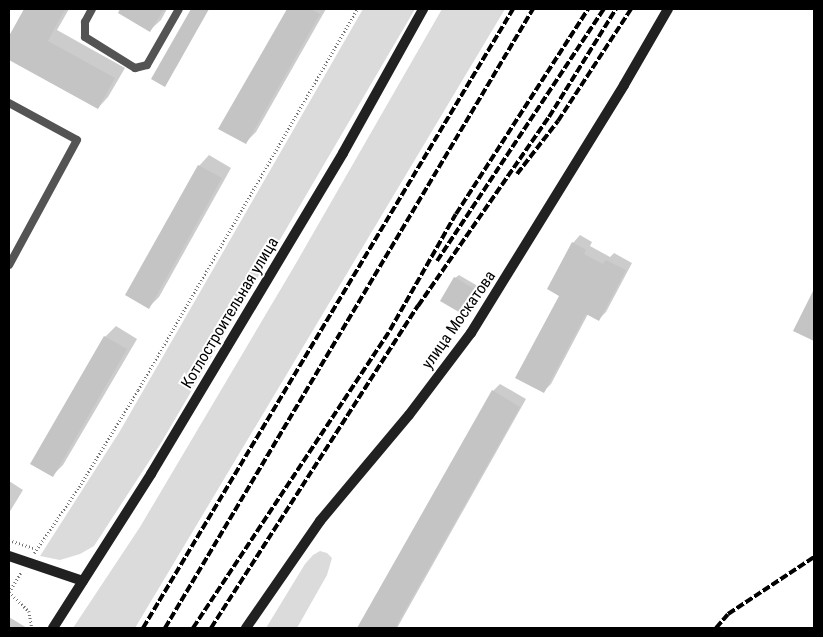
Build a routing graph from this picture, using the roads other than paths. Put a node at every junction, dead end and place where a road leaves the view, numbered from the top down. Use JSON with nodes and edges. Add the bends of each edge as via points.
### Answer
{"nodes":[{"id":1,"x":92,"y":9,"type":"edge"},
{"id":2,"x":179,"y":9,"type":"edge"},
{"id":3,"x":423,"y":9,"type":"edge"},
{"id":4,"x":668,"y":9,"type":"edge"},
{"id":5,"x":9,"y":103,"type":"edge"},
{"id":6,"x":9,"y":265,"type":"edge"},
{"id":7,"x":9,"y":556,"type":"edge"},
{"id":8,"x":83,"y":581,"type":"junction"},
{"id":9,"x":53,"y":628,"type":"edge"},
{"id":10,"x":246,"y":628,"type":"edge"}],
"edges":[{"from":1,"to":2,"type":"lane","via":[[85,22],[86,37],[135,68],[147,66]]},
{"from":3,"to":8,"type":"main road","name":"Котлостроительная улица","via":[[343,153]]},
{"from":4,"to":10,"type":"main road","name":"улица Москатова","via":[[471,333],[409,415],[320,522]]},
{"from":5,"to":6,"type":"lane","via":[[77,140]]},
{"from":7,"to":8,"type":"main road"},
{"from":8,"to":9,"type":"main road","name":"Котлостроительная улица"}]}
